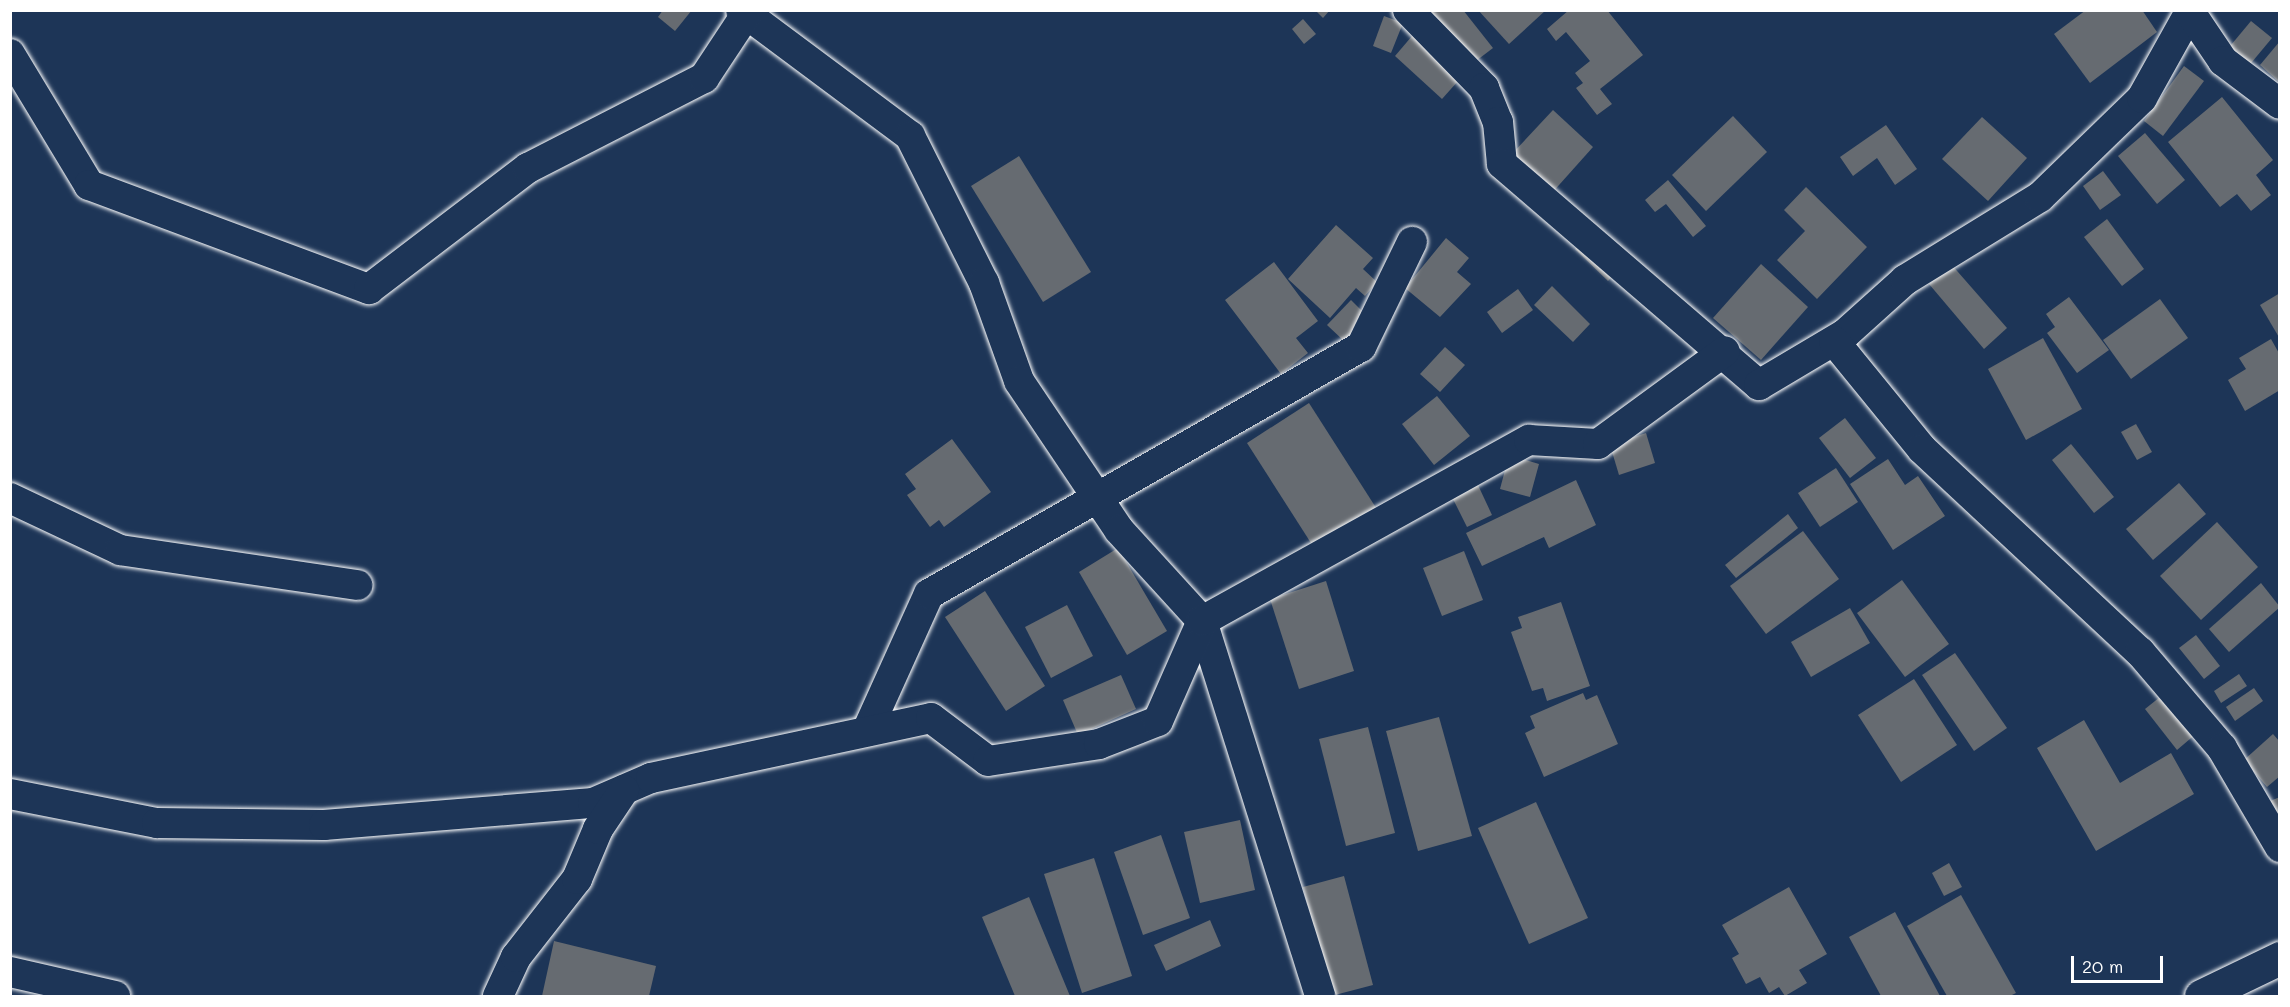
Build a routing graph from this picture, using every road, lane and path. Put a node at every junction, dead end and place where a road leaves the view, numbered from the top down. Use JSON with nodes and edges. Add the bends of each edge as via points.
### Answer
{"nodes":[{"id":1,"x":1408,"y":10,"type":"edge"},
{"id":2,"x":2191,"y":11,"type":"edge"},
{"id":3,"x":743,"y":13,"type":"edge"},
{"id":4,"x":10,"y":54,"type":"edge"},
{"id":5,"x":2280,"y":104,"type":"edge"},
{"id":6,"x":1412,"y":242,"type":"dead end"},
{"id":7,"x":1834,"y":341,"type":"junction"},
{"id":8,"x":1725,"y":351,"type":"junction"},
{"id":9,"x":10,"y":498,"type":"edge"},
{"id":10,"x":1098,"y":501,"type":"junction"},
{"id":11,"x":357,"y":585,"type":"dead end"},
{"id":12,"x":1202,"y":621,"type":"junction"},
{"id":13,"x":867,"y":731,"type":"junction"},
{"id":14,"x":624,"y":790,"type":"junction"},
{"id":15,"x":10,"y":794,"type":"edge"},
{"id":16,"x":2280,"y":847,"type":"edge"},
{"id":17,"x":2280,"y":958,"type":"edge"},
{"id":18,"x":10,"y":972,"type":"edge"},
{"id":19,"x":115,"y":996,"type":"edge"},
{"id":20,"x":498,"y":996,"type":"edge"},
{"id":21,"x":1320,"y":996,"type":"edge"},
{"id":22,"x":2202,"y":996,"type":"edge"}],
"edges":[{"from":1,"to":8,"type":"street","via":[[1484,88],[1498,122],[1502,164]]},
{"from":2,"to":5,"type":"street","via":[[2223,61]]},
{"from":2,"to":7,"type":"street","via":[[2123,121],[2040,197],[1905,280]]},
{"from":3,"to":4,"type":"street","via":[[704,78],[528,168],[369,289],[89,185]]},
{"from":3,"to":10,"type":"street","via":[[910,136],[984,283],[1019,381]]},
{"from":6,"to":10,"type":"street","via":[[1361,347]]},
{"from":7,"to":8,"type":"street","via":[[1759,385]]},
{"from":7,"to":16,"type":"street","via":[[1922,449],[2140,652],[2223,748]]},
{"from":8,"to":12,"type":"street","via":[[1598,444],[1529,440]]},
{"from":9,"to":11,"type":"street","via":[[120,550]]},
{"from":10,"to":12,"type":"street"},
{"from":10,"to":13,"type":"street","via":[[929,594]]},
{"from":12,"to":13,"type":"street","via":[[1158,721],[1098,744],[988,761],[931,718]]},
{"from":12,"to":21,"type":"street"},
{"from":13,"to":14,"type":"street","via":[[651,777]]},
{"from":14,"to":15,"type":"street","via":[[593,803],[324,825],[157,823]]},
{"from":14,"to":20,"type":"street","via":[[598,829],[577,879],[516,957]]},
{"from":17,"to":22,"type":"street"},
{"from":18,"to":19,"type":"street"}]}
